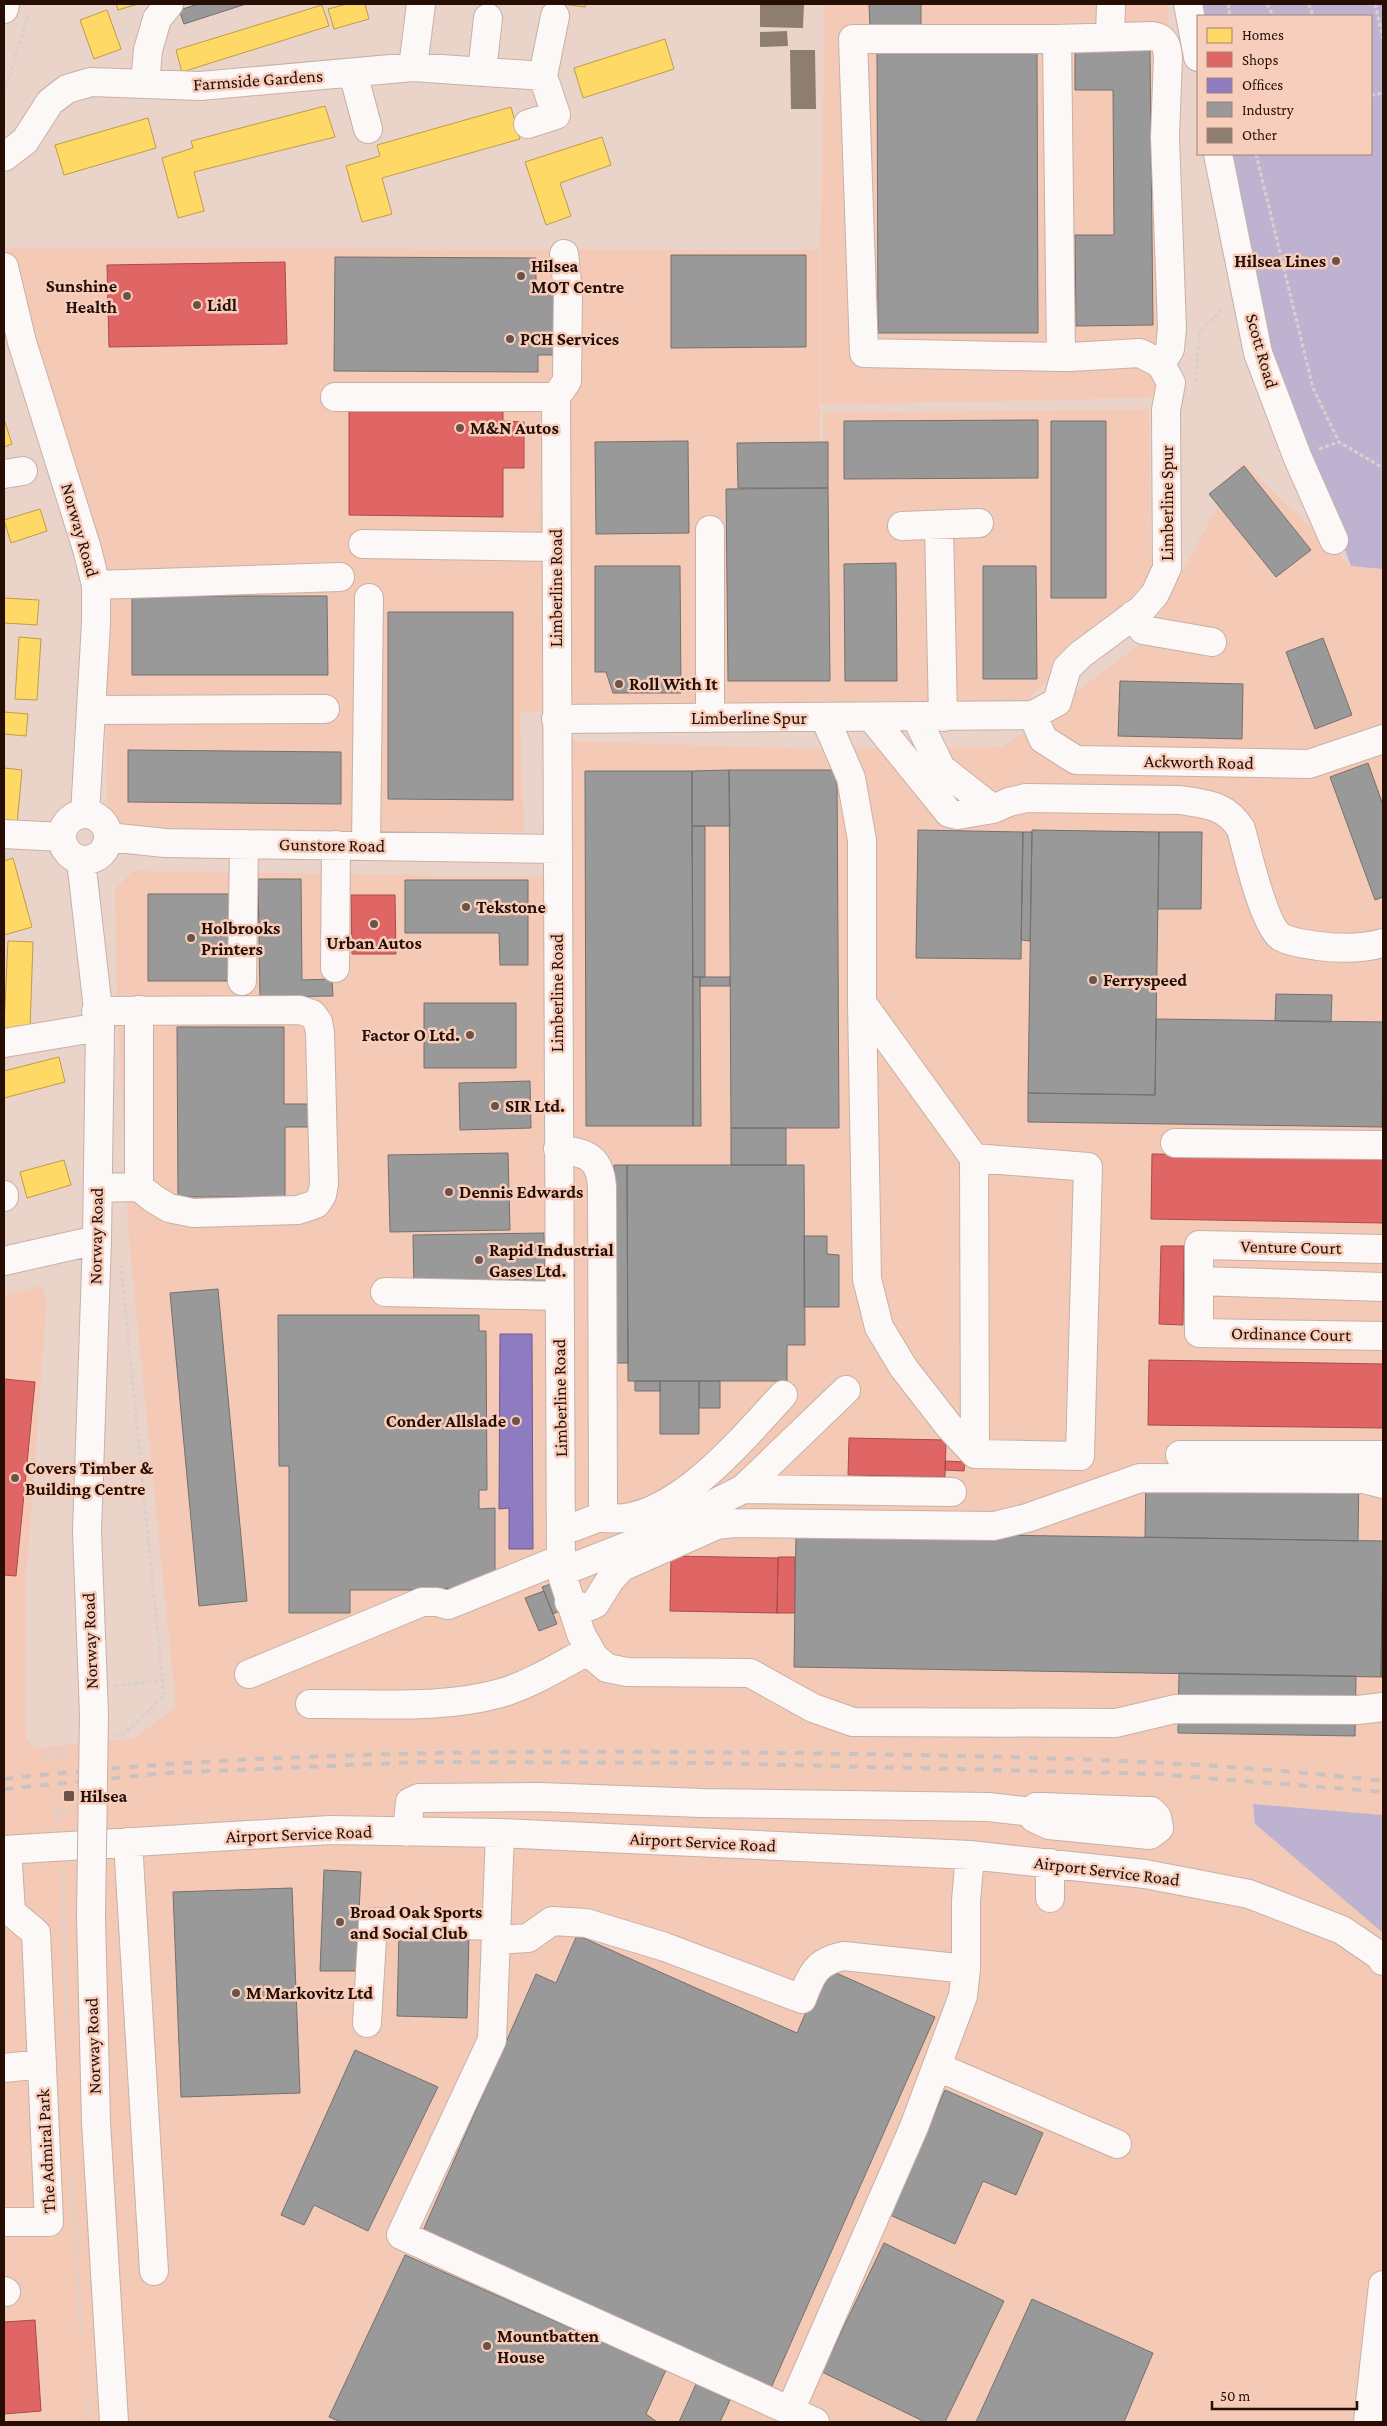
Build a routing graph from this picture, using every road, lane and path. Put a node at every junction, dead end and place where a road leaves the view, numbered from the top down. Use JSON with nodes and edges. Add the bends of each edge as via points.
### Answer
{"nodes":[{"id":1,"x":169,"y":4,"type":"edge"},
{"id":2,"x":421,"y":4,"type":"edge"},
{"id":3,"x":1111,"y":4,"type":"edge"},
{"id":4,"x":1188,"y":4,"type":"edge"},
{"id":5,"x":1375,"y":4,"type":"edge"},
{"id":6,"x":13,"y":9,"type":"edge"},
{"id":7,"x":555,"y":16,"type":"dead end"},
{"id":8,"x":488,"y":18,"type":"dead end"},
{"id":9,"x":1110,"y":37,"type":"junction"},
{"id":10,"x":1057,"y":39,"type":"junction"},
{"id":11,"x":1383,"y":39,"type":"edge"},
{"id":12,"x":1197,"y":52,"type":"edge"},
{"id":13,"x":413,"y":67,"type":"junction"},
{"id":14,"x":353,"y":72,"type":"junction"},
{"id":15,"x":482,"y":72,"type":"junction"},
{"id":16,"x":543,"y":76,"type":"junction"},
{"id":17,"x":146,"y":84,"type":"junction"},
{"id":18,"x":4,"y":94,"type":"edge"},
{"id":19,"x":528,"y":124,"type":"dead end"},
{"id":20,"x":368,"y":129,"type":"dead end"},
{"id":21,"x":1218,"y":155,"type":"edge"},
{"id":22,"x":1256,"y":155,"type":"edge"},
{"id":23,"x":4,"y":157,"type":"edge"},
{"id":24,"x":564,"y":254,"type":"dead end"},
{"id":25,"x":4,"y":267,"type":"edge"},
{"id":26,"x":1247,"y":296,"type":"junction"},
{"id":27,"x":10,"y":321,"type":"edge"},
{"id":28,"x":1062,"y":357,"type":"junction"},
{"id":29,"x":1161,"y":364,"type":"junction"},
{"id":30,"x":1195,"y":392,"type":"dead end"},
{"id":31,"x":335,"y":397,"type":"dead end"},
{"id":32,"x":556,"y":397,"type":"junction"},
{"id":33,"x":1339,"y":442,"type":"junction"},
{"id":34,"x":1297,"y":456,"type":"junction"},
{"id":35,"x":1383,"y":468,"type":"edge"},
{"id":36,"x":979,"y":524,"type":"dead end"},
{"id":37,"x":939,"y":525,"type":"junction"},
{"id":38,"x":902,"y":526,"type":"dead end"},
{"id":39,"x":710,"y":530,"type":"dead end"},
{"id":40,"x":1334,"y":540,"type":"dead end"},
{"id":41,"x":363,"y":544,"type":"dead end"},
{"id":42,"x":556,"y":547,"type":"junction"},
{"id":43,"x":340,"y":577,"type":"dead end"},
{"id":44,"x":96,"y":585,"type":"junction"},
{"id":45,"x":369,"y":598,"type":"dead end"},
{"id":46,"x":1133,"y":615,"type":"junction"},
{"id":47,"x":1212,"y":642,"type":"dead end"},
{"id":48,"x":325,"y":709,"type":"dead end"},
{"id":49,"x":91,"y":710,"type":"junction"},
{"id":50,"x":1033,"y":715,"type":"junction"},
{"id":51,"x":916,"y":717,"type":"junction"},
{"id":52,"x":943,"y":717,"type":"junction"},
{"id":53,"x":710,"y":718,"type":"junction"},
{"id":54,"x":826,"y":718,"type":"junction"},
{"id":55,"x":872,"y":718,"type":"junction"},
{"id":56,"x":556,"y":719,"type":"junction"},
{"id":57,"x":1383,"y":739,"type":"edge"},
{"id":58,"x":993,"y":810,"type":"junction"},
{"id":59,"x":85,"y":814,"type":"junction"},
{"id":60,"x":4,"y":834,"type":"edge"},
{"id":61,"x":62,"y":836,"type":"junction"},
{"id":62,"x":108,"y":838,"type":"junction"},
{"id":63,"x":244,"y":844,"type":"junction"},
{"id":64,"x":336,"y":845,"type":"junction"},
{"id":65,"x":366,"y":846,"type":"junction"},
{"id":66,"x":557,"y":849,"type":"junction"},
{"id":67,"x":81,"y":860,"type":"junction"},
{"id":68,"x":1383,"y":943,"type":"edge"},
{"id":69,"x":336,"y":968,"type":"dead end"},
{"id":70,"x":242,"y":981,"type":"dead end"},
{"id":71,"x":862,"y":1003,"type":"junction"},
{"id":72,"x":139,"y":1010,"type":"junction"},
{"id":73,"x":98,"y":1019,"type":"junction"},
{"id":74,"x":4,"y":1043,"type":"edge"},
{"id":75,"x":1174,"y":1143,"type":"dead end"},
{"id":76,"x":1383,"y":1145,"type":"edge"},
{"id":77,"x":558,"y":1149,"type":"junction"},
{"id":78,"x":974,"y":1158,"type":"junction"},
{"id":79,"x":139,"y":1187,"type":"junction"},
{"id":80,"x":98,"y":1188,"type":"junction"},
{"id":81,"x":97,"y":1240,"type":"junction"},
{"id":82,"x":1383,"y":1249,"type":"edge"},
{"id":83,"x":120,"y":1259,"type":"dead end"},
{"id":84,"x":4,"y":1261,"type":"edge"},
{"id":85,"x":1199,"y":1281,"type":"junction"},
{"id":86,"x":1383,"y":1287,"type":"edge"},
{"id":87,"x":385,"y":1292,"type":"dead end"},
{"id":88,"x":559,"y":1296,"type":"junction"},
{"id":89,"x":1383,"y":1336,"type":"edge"},
{"id":90,"x":846,"y":1390,"type":"dead end"},
{"id":91,"x":783,"y":1395,"type":"dead end"},
{"id":92,"x":975,"y":1454,"type":"junction"},
{"id":93,"x":1180,"y":1455,"type":"dead end"},
{"id":94,"x":1383,"y":1455,"type":"edge"},
{"id":95,"x":1383,"y":1484,"type":"edge"},
{"id":96,"x":743,"y":1489,"type":"junction"},
{"id":97,"x":952,"y":1492,"type":"dead end"},
{"id":98,"x":600,"y":1517,"type":"junction"},
{"id":99,"x":561,"y":1528,"type":"junction"},
{"id":100,"x":561,"y":1565,"type":"junction"},
{"id":101,"x":569,"y":1602,"type":"junction"},
{"id":102,"x":590,"y":1650,"type":"junction"},
{"id":103,"x":249,"y":1674,"type":"dead end"},
{"id":104,"x":162,"y":1680,"type":"junction"},
{"id":105,"x":93,"y":1702,"type":"junction"},
{"id":106,"x":310,"y":1704,"type":"dead end"},
{"id":107,"x":1383,"y":1708,"type":"edge"},
{"id":108,"x":125,"y":1733,"type":"dead end"},
{"id":109,"x":68,"y":1748,"type":"dead end"},
{"id":110,"x":64,"y":1760,"type":"dead end"},
{"id":111,"x":702,"y":1804,"type":"junction"},
{"id":112,"x":57,"y":1806,"type":"dead end"},
{"id":113,"x":56,"y":1811,"type":"dead end"},
{"id":114,"x":1032,"y":1812,"type":"dead end"},
{"id":115,"x":407,"y":1832,"type":"junction"},
{"id":116,"x":500,"y":1833,"type":"junction"},
{"id":117,"x":128,"y":1842,"type":"junction"},
{"id":118,"x":700,"y":1842,"type":"junction"},
{"id":119,"x":5,"y":1850,"type":"edge"},
{"id":120,"x":970,"y":1855,"type":"junction"},
{"id":121,"x":1050,"y":1864,"type":"junction"},
{"id":122,"x":1050,"y":1898,"type":"dead end"},
{"id":123,"x":7,"y":1916,"type":"edge"},
{"id":124,"x":496,"y":1933,"type":"junction"},
{"id":125,"x":1383,"y":1960,"type":"edge"},
{"id":126,"x":966,"y":1969,"type":"junction"},
{"id":127,"x":367,"y":2023,"type":"dead end"},
{"id":128,"x":42,"y":2064,"type":"junction"},
{"id":129,"x":938,"y":2067,"type":"junction"},
{"id":130,"x":4,"y":2068,"type":"edge"},
{"id":131,"x":1117,"y":2144,"type":"dead end"},
{"id":132,"x":4,"y":2222,"type":"edge"},
{"id":133,"x":154,"y":2271,"type":"dead end"},
{"id":134,"x":1383,"y":2285,"type":"edge"},
{"id":135,"x":1380,"y":2343,"type":"edge"},
{"id":136,"x":790,"y":2411,"type":"junction"},
{"id":137,"x":1368,"y":2421,"type":"edge"},
{"id":138,"x":114,"y":2422,"type":"edge"},
{"id":139,"x":815,"y":2422,"type":"edge"}],
"edges":[{"from":1,"to":17,"type":"street","via":[[157,19],[148,50]]},
{"from":2,"to":13,"type":"street"},
{"from":3,"to":9,"type":"street"},
{"from":4,"to":12,"type":"street"},
{"from":5,"to":11,"type":"path"},
{"from":6,"to":18,"type":"path"},
{"from":7,"to":16,"type":"street"},
{"from":8,"to":15,"type":"street"},
{"from":9,"to":10,"type":"street"},
{"from":9,"to":29,"type":"street","via":[[1158,37],[1168,51],[1165,137],[1172,328],[1170,349]]},
{"from":10,"to":28,"type":"street"},
{"from":10,"to":28,"type":"street","via":[[853,39],[864,353]]},
{"from":13,"to":14,"type":"street","name":"Farmside Gardens"},
{"from":13,"to":15,"type":"street","name":"Farmside Gardens"},
{"from":14,"to":17,"type":"street","name":"Farmside Gardens","via":[[200,86]]},
{"from":14,"to":20,"type":"street"},
{"from":15,"to":16,"type":"street","name":"Farmside Gardens"},
{"from":16,"to":19,"type":"street","via":[[556,115]]},
{"from":17,"to":23,"type":"street","name":"Farmside Gardens","via":[[91,82],[67,89],[50,102],[25,141]]},
{"from":21,"to":26,"type":"street","name":"Scott Road"},
{"from":22,"to":33,"type":"path","via":[[1313,388]]},
{"from":24,"to":32,"type":"street","via":[[568,291],[567,381]]},
{"from":25,"to":27,"type":"street","name":"Norway Road"},
{"from":26,"to":30,"type":"path","via":[[1236,299],[1200,331]]},
{"from":26,"to":34,"type":"street","name":"Scott Road","via":[[1258,353]]},
{"from":27,"to":44,"type":"street","name":"Norway Road","via":[[88,548]]},
{"from":28,"to":29,"type":"street","via":[[1140,353]]},
{"from":29,"to":46,"type":"street","name":"Limberline Spur","via":[[1171,383],[1166,410],[1167,568],[1155,594]]},
{"from":31,"to":32,"type":"street"},
{"from":32,"to":42,"type":"street","name":"Limberline Road"},
{"from":33,"to":34,"type":"path"},
{"from":33,"to":35,"type":"path"},
{"from":34,"to":40,"type":"street","name":"Scott Road"},
{"from":36,"to":37,"type":"street"},
{"from":37,"to":38,"type":"street"},
{"from":37,"to":52,"type":"street"},
{"from":39,"to":53,"type":"street"},
{"from":41,"to":42,"type":"street"},
{"from":42,"to":56,"type":"street","name":"Limberline Road"},
{"from":43,"to":44,"type":"street"},
{"from":44,"to":49,"type":"street","name":"Norway Road"},
{"from":45,"to":65,"type":"street"},
{"from":46,"to":47,"type":"street","via":[[1143,630]]},
{"from":46,"to":50,"type":"street","name":"Limberline Spur","via":[[1066,668],[1057,702]]},
{"from":48,"to":49,"type":"street"},
{"from":49,"to":59,"type":"street","name":"Norway Road"},
{"from":50,"to":52,"type":"street","name":"Limberline Spur"},
{"from":50,"to":57,"type":"street","name":"Ackworth Road","via":[[1043,740],[1076,760],[1310,764]]},
{"from":51,"to":52,"type":"street","name":"Limberline Spur"},
{"from":51,"to":55,"type":"street","name":"Limberline Spur"},
{"from":51,"to":58,"type":"street","via":[[941,768]]},
{"from":53,"to":54,"type":"street","name":"Limberline Spur"},
{"from":53,"to":56,"type":"street","name":"Limberline Spur"},
{"from":54,"to":55,"type":"street","name":"Limberline Spur"},
{"from":54,"to":71,"type":"street","via":[[851,778],[862,840]]},
{"from":55,"to":58,"type":"street","via":[[950,813],[958,815]]},
{"from":56,"to":66,"type":"street","name":"Limberline Road"},
{"from":58,"to":68,"type":"street","via":[[1026,798],[1180,800],[1224,810],[1233,816],[1241,829],[1269,922],[1280,936],[1301,943],[1337,948],[1360,949]]},
{"from":59,"to":61,"type":"street","via":[[72,817]]},
{"from":59,"to":62,"type":"street","via":[[101,820],[107,828]]},
{"from":60,"to":61,"type":"street"},
{"from":61,"to":67,"type":"street","via":[[68,853]]},
{"from":62,"to":63,"type":"street","name":"Gunstore Road"},
{"from":62,"to":67,"type":"street","via":[[99,856]]},
{"from":63,"to":64,"type":"street","name":"Gunstore Road"},
{"from":63,"to":70,"type":"street"},
{"from":64,"to":65,"type":"street","name":"Gunstore Road"},
{"from":64,"to":69,"type":"street"},
{"from":65,"to":66,"type":"street","name":"Gunstore Road"},
{"from":66,"to":77,"type":"street","name":"Limberline Road"},
{"from":67,"to":73,"type":"street","name":"Norway Road"},
{"from":71,"to":78,"type":"street"},
{"from":71,"to":92,"type":"street","via":[[868,1279],[880,1327],[903,1366],[948,1425]]},
{"from":72,"to":73,"type":"street"},
{"from":72,"to":79,"type":"street"},
{"from":72,"to":79,"type":"street","via":[[300,1010],[312,1014],[320,1033],[324,1184],[316,1204],[298,1210],[193,1213],[169,1208]]},
{"from":73,"to":74,"type":"street"},
{"from":73,"to":80,"type":"street","name":"Norway Road"},
{"from":75,"to":76,"type":"street"},
{"from":77,"to":88,"type":"street","name":"Limberline Road"},
{"from":77,"to":98,"type":"street","via":[[586,1155],[595,1161],[601,1174],[604,1494]]},
{"from":78,"to":92,"type":"street"},
{"from":78,"to":92,"type":"street","via":[[1088,1167],[1080,1456]]},
{"from":79,"to":80,"type":"street"},
{"from":80,"to":81,"type":"street","name":"Norway Road"},
{"from":81,"to":84,"type":"street"},
{"from":81,"to":105,"type":"street","name":"Norway Road","via":[[86,1532]]},
{"from":82,"to":85,"type":"street","name":"Venture Court","via":[[1199,1246]]},
{"from":83,"to":104,"type":"path"},
{"from":85,"to":86,"type":"street"},
{"from":85,"to":89,"type":"street","name":"Ordinance Court","via":[[1199,1333]]},
{"from":87,"to":88,"type":"street"},
{"from":88,"to":99,"type":"street","name":"Limberline Road"},
{"from":90,"to":96,"type":"street"},
{"from":91,"to":98,"type":"street","via":[[741,1441],[686,1490],[653,1510],[627,1519]]},
{"from":93,"to":94,"type":"street"},
{"from":95,"to":101,"type":"street","via":[[1363,1479],[1140,1478],[1027,1518],[994,1526],[717,1525],[622,1567],[595,1604],[585,1608]]},
{"from":96,"to":97,"type":"street"},
{"from":96,"to":100,"type":"street","via":[[638,1542]]},
{"from":98,"to":99,"type":"street","via":[[574,1527]]},
{"from":99,"to":100,"type":"street","name":"Limberline Road"},
{"from":100,"to":101,"type":"street","name":"Limberline Road"},
{"from":100,"to":103,"type":"street","via":[[448,1605],[422,1602]]},
{"from":101,"to":102,"type":"street","name":"Limberline Road"},
{"from":102,"to":106,"type":"street","via":[[527,1683],[475,1699]]},
{"from":102,"to":107,"type":"street","name":"Limberline Road","via":[[607,1668],[627,1672],[750,1673],[813,1708],[853,1722],[1116,1723],[1175,1709]]},
{"from":104,"to":105,"type":"path"},
{"from":104,"to":108,"type":"path","via":[[164,1696]]},
{"from":105,"to":138,"type":"street","name":"Norway Road","bridge":true,"via":[[91,1916],[96,2122]]},
{"from":109,"to":110,"type":"path","via":[[45,1751],[46,1758],[64,1756]]},
{"from":111,"to":114,"type":"street","via":[[988,1806]]},
{"from":111,"to":115,"type":"street","via":[[540,1797],[418,1798],[410,1802],[408,1808]]},
{"from":111,"to":118,"type":"street"},
{"from":112,"to":113,"type":"path"},
{"from":115,"to":116,"type":"street","name":"Airport Service Road"},
{"from":115,"to":117,"type":"street","name":"Airport Service Road","via":[[330,1830]]},
{"from":116,"to":118,"type":"street","name":"Airport Service Road"},
{"from":116,"to":124,"type":"street"},
{"from":117,"to":119,"type":"street","name":"Airport Service Road"},
{"from":117,"to":133,"type":"street"},
{"from":118,"to":120,"type":"street","name":"Airport Service Road"},
{"from":119,"to":123,"type":"street","name":"The Admiral Park"},
{"from":120,"to":121,"type":"street","name":"Airport Service Road"},
{"from":120,"to":126,"type":"street"},
{"from":121,"to":122,"type":"street"},
{"from":121,"to":125,"type":"street","name":"Airport Service Road","via":[[1145,1874],[1249,1894],[1342,1930]]},
{"from":123,"to":128,"type":"street","name":"The Admiral Park","via":[[36,1933]]},
{"from":124,"to":126,"type":"street","via":[[528,1938],[552,1921],[586,1923],[665,1947],[802,1999],[815,1972],[830,1959],[844,1956]]},
{"from":124,"to":127,"type":"street","via":[[373,1922]]},
{"from":124,"to":136,"type":"street","via":[[492,2040],[401,2234]]},
{"from":126,"to":129,"type":"street","via":[[963,1996]]},
{"from":128,"to":130,"type":"street","name":"The Admiral Park"},
{"from":128,"to":132,"type":"street","name":"The Admiral Park","via":[[50,2222]]},
{"from":129,"to":131,"type":"street"},
{"from":129,"to":136,"type":"street"},
{"from":134,"to":135,"type":"street"},
{"from":135,"to":137,"type":"street"},
{"from":136,"to":139,"type":"street"}]}
